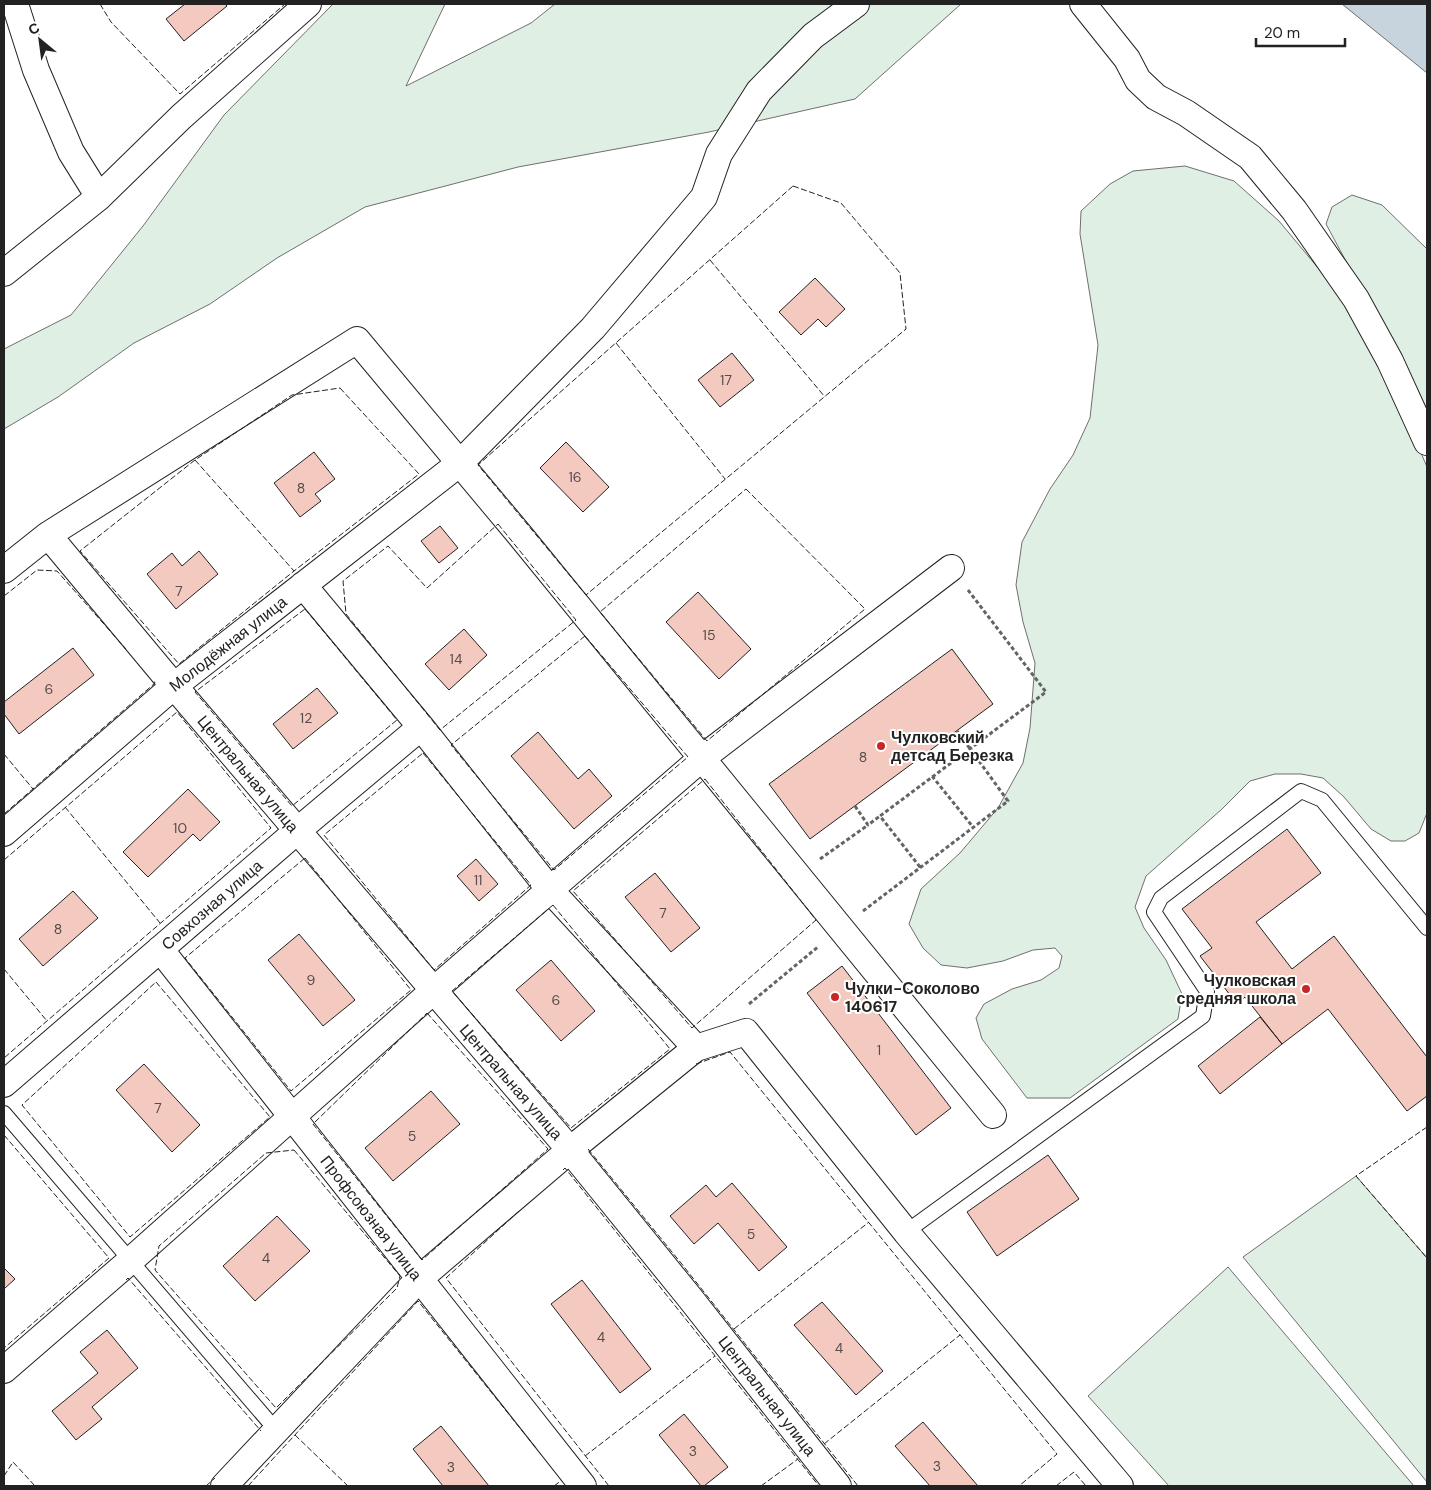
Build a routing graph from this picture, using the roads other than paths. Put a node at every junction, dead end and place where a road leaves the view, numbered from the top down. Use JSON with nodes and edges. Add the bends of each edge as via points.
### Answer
{"nodes":[{"id":1,"x":15,"y":4,"type":"edge"},
{"id":2,"x":308,"y":4,"type":"edge"},
{"id":3,"x":856,"y":4,"type":"edge"},
{"id":4,"x":1083,"y":4,"type":"edge"},
{"id":5,"x":99,"y":197,"type":"junction"},
{"id":6,"x":4,"y":273,"type":"edge"},
{"id":7,"x":1427,"y":442,"type":"edge"},
{"id":8,"x":460,"y":463,"type":"junction"},
{"id":9,"x":48,"y":535,"type":"junction"},
{"id":10,"x":951,"y":568,"type":"road end"},
{"id":11,"x":4,"y":570,"type":"edge"},
{"id":12,"x":303,"y":585,"type":"junction"},
{"id":13,"x":174,"y":686,"type":"junction"},
{"id":14,"x":421,"y":727,"type":"junction"},
{"id":15,"x":702,"y":758,"type":"junction"},
{"id":16,"x":297,"y":831,"type":"junction"},
{"id":17,"x":4,"y":833,"type":"edge"},
{"id":18,"x":550,"y":890,"type":"junction"},
{"id":19,"x":1427,"y":928,"type":"edge"},
{"id":20,"x":160,"y":950,"type":"junction"},
{"id":21,"x":433,"y":991,"type":"junction"},
{"id":22,"x":696,"y":1048,"type":"junction"},
{"id":23,"x":4,"y":1084,"type":"edge"},
{"id":24,"x":4,"y":1113,"type":"edge"},
{"id":25,"x":993,"y":1115,"type":"dead end"},
{"id":26,"x":292,"y":1118,"type":"junction"},
{"id":27,"x":570,"y":1150,"type":"junction"},
{"id":28,"x":906,"y":1232,"type":"junction"},
{"id":29,"x":130,"y":1261,"type":"junction"},
{"id":30,"x":419,"y":1279,"type":"junction"},
{"id":31,"x":4,"y":1370,"type":"edge"},
{"id":32,"x":276,"y":1430,"type":"junction"},
{"id":33,"x":224,"y":1486,"type":"edge"},
{"id":34,"x":583,"y":1486,"type":"edge"},
{"id":35,"x":838,"y":1486,"type":"edge"},
{"id":36,"x":1120,"y":1486,"type":"edge"}],
"edges":[{"from":1,"to":5,"type":"street","via":[[36,70],[71,152]]},
{"from":2,"to":5,"type":"street","via":[[181,117]]},
{"from":3,"to":8,"type":"street","name":"Молодёжная улица","via":[[813,36],[759,91],[720,154],[704,197],[594,328]]},
{"from":4,"to":7,"type":"street","via":[[1127,59],[1138,80],[1156,97],[1186,113],[1250,157],[1294,210],[1356,299],[1390,361]]},
{"from":5,"to":6,"type":"street"},
{"from":8,"to":9,"type":"street","via":[[357,340]]},
{"from":8,"to":12,"type":"street","name":"Молодёжная улица"},
{"from":8,"to":15,"type":"street"},
{"from":9,"to":11,"type":"street"},
{"from":9,"to":13,"type":"street","name":"Центральная улица"},
{"from":10,"to":15,"type":"street"},
{"from":12,"to":13,"type":"street","name":"Молодёжная улица"},
{"from":12,"to":14,"type":"street"},
{"from":13,"to":16,"type":"street","name":"Центральная улица"},
{"from":13,"to":17,"type":"street","name":"Молодёжная улица"},
{"from":14,"to":16,"type":"street","name":"Совхозная улица"},
{"from":14,"to":18,"type":"street"},
{"from":15,"to":18,"type":"street"},
{"from":15,"to":25,"type":"street"},
{"from":16,"to":20,"type":"street","name":"Совхозная улица"},
{"from":16,"to":21,"type":"street","name":"Центральная улица"},
{"from":18,"to":21,"type":"street"},
{"from":18,"to":22,"type":"street"},
{"from":19,"to":28,"type":"lane","via":[[1322,800],[1301,792],[1161,898],[1154,912],[1206,991],[1203,1016]]},
{"from":20,"to":23,"type":"street","name":"Совхозная улица"},
{"from":20,"to":26,"type":"street","name":"Профсоюзная улица"},
{"from":21,"to":26,"type":"street"},
{"from":21,"to":27,"type":"street","name":"Центральная улица"},
{"from":22,"to":27,"type":"street"},
{"from":22,"to":28,"type":"street","via":[[746,1032]]},
{"from":24,"to":29,"type":"lane"},
{"from":26,"to":29,"type":"street"},
{"from":26,"to":30,"type":"street","name":"Профсоюзная улица"},
{"from":27,"to":30,"type":"street"},
{"from":27,"to":35,"type":"street","name":"Центральная улица"},
{"from":28,"to":36,"type":"street"},
{"from":29,"to":31,"type":"street"},
{"from":29,"to":32,"type":"lane"},
{"from":30,"to":32,"type":"street"},
{"from":30,"to":34,"type":"street","name":"Профсоюзная улица"},
{"from":32,"to":33,"type":"street"}]}
